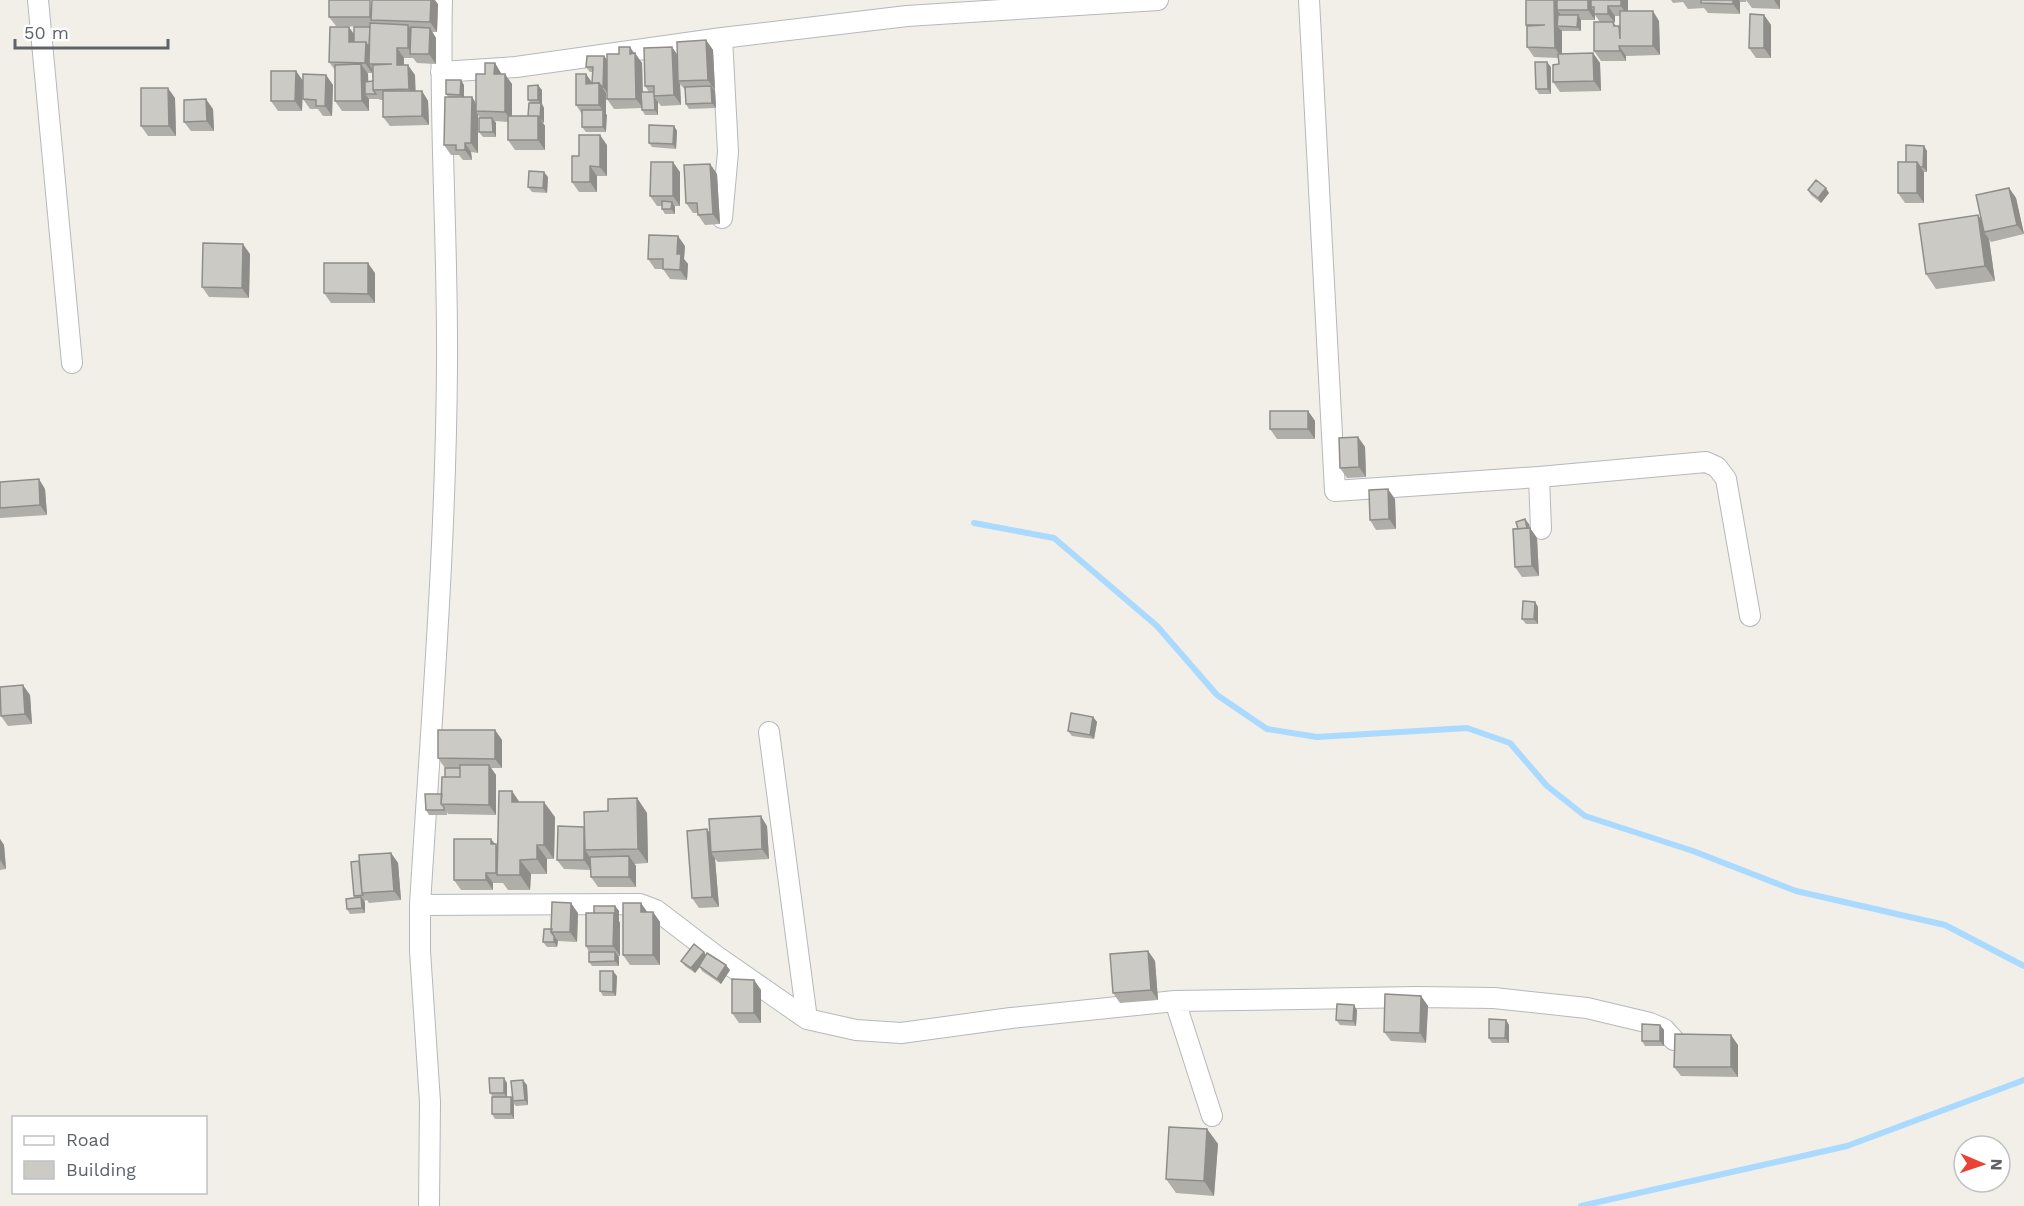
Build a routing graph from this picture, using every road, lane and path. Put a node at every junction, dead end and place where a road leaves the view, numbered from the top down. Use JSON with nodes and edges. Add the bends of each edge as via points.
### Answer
{"nodes":[{"id":1,"x":39,"y":0,"type":"edge"},
{"id":2,"x":442,"y":0,"type":"edge"},
{"id":3,"x":1158,"y":0,"type":"edge"},
{"id":4,"x":1309,"y":0,"type":"edge"},
{"id":5,"x":921,"y":7,"type":"edge"},
{"id":6,"x":722,"y":38,"type":"junction"},
{"id":7,"x":441,"y":72,"type":"junction"},
{"id":8,"x":722,"y":218,"type":"dead end"},
{"id":9,"x":72,"y":363,"type":"dead end"},
{"id":10,"x":1539,"y":477,"type":"junction"},
{"id":11,"x":1541,"y":529,"type":"dead end"},
{"id":12,"x":1750,"y":616,"type":"dead end"},
{"id":13,"x":769,"y":732,"type":"dead end"},
{"id":14,"x":420,"y":906,"type":"junction"},
{"id":15,"x":1175,"y":1001,"type":"junction"},
{"id":16,"x":807,"y":1019,"type":"junction"},
{"id":17,"x":1674,"y":1040,"type":"edge"},
{"id":18,"x":1212,"y":1116,"type":"dead end"},
{"id":19,"x":429,"y":1206,"type":"edge"}],
"edges":[{"from":1,"to":9,"type":"street"},
{"from":2,"to":7,"type":"street"},
{"from":3,"to":5,"type":"street"},
{"from":4,"to":10,"type":"street","via":[[1335,491]]},
{"from":5,"to":6,"type":"street"},
{"from":6,"to":7,"type":"street","via":[[516,67]]},
{"from":6,"to":8,"type":"street","via":[[728,152]]},
{"from":7,"to":14,"type":"street","via":[[447,363],[443,543]]},
{"from":10,"to":11,"type":"street"},
{"from":10,"to":12,"type":"street","via":[[1706,462],[1717,467],[1726,479]]},
{"from":13,"to":16,"type":"street"},
{"from":14,"to":16,"type":"street","via":[[640,904],[656,910]]},
{"from":14,"to":19,"type":"street","via":[[430,1102]]},
{"from":15,"to":16,"type":"street","via":[[901,1033],[856,1030]]},
{"from":15,"to":17,"type":"street","via":[[1494,998],[1587,1008],[1650,1023],[1664,1029]]},
{"from":15,"to":18,"type":"street"}]}
